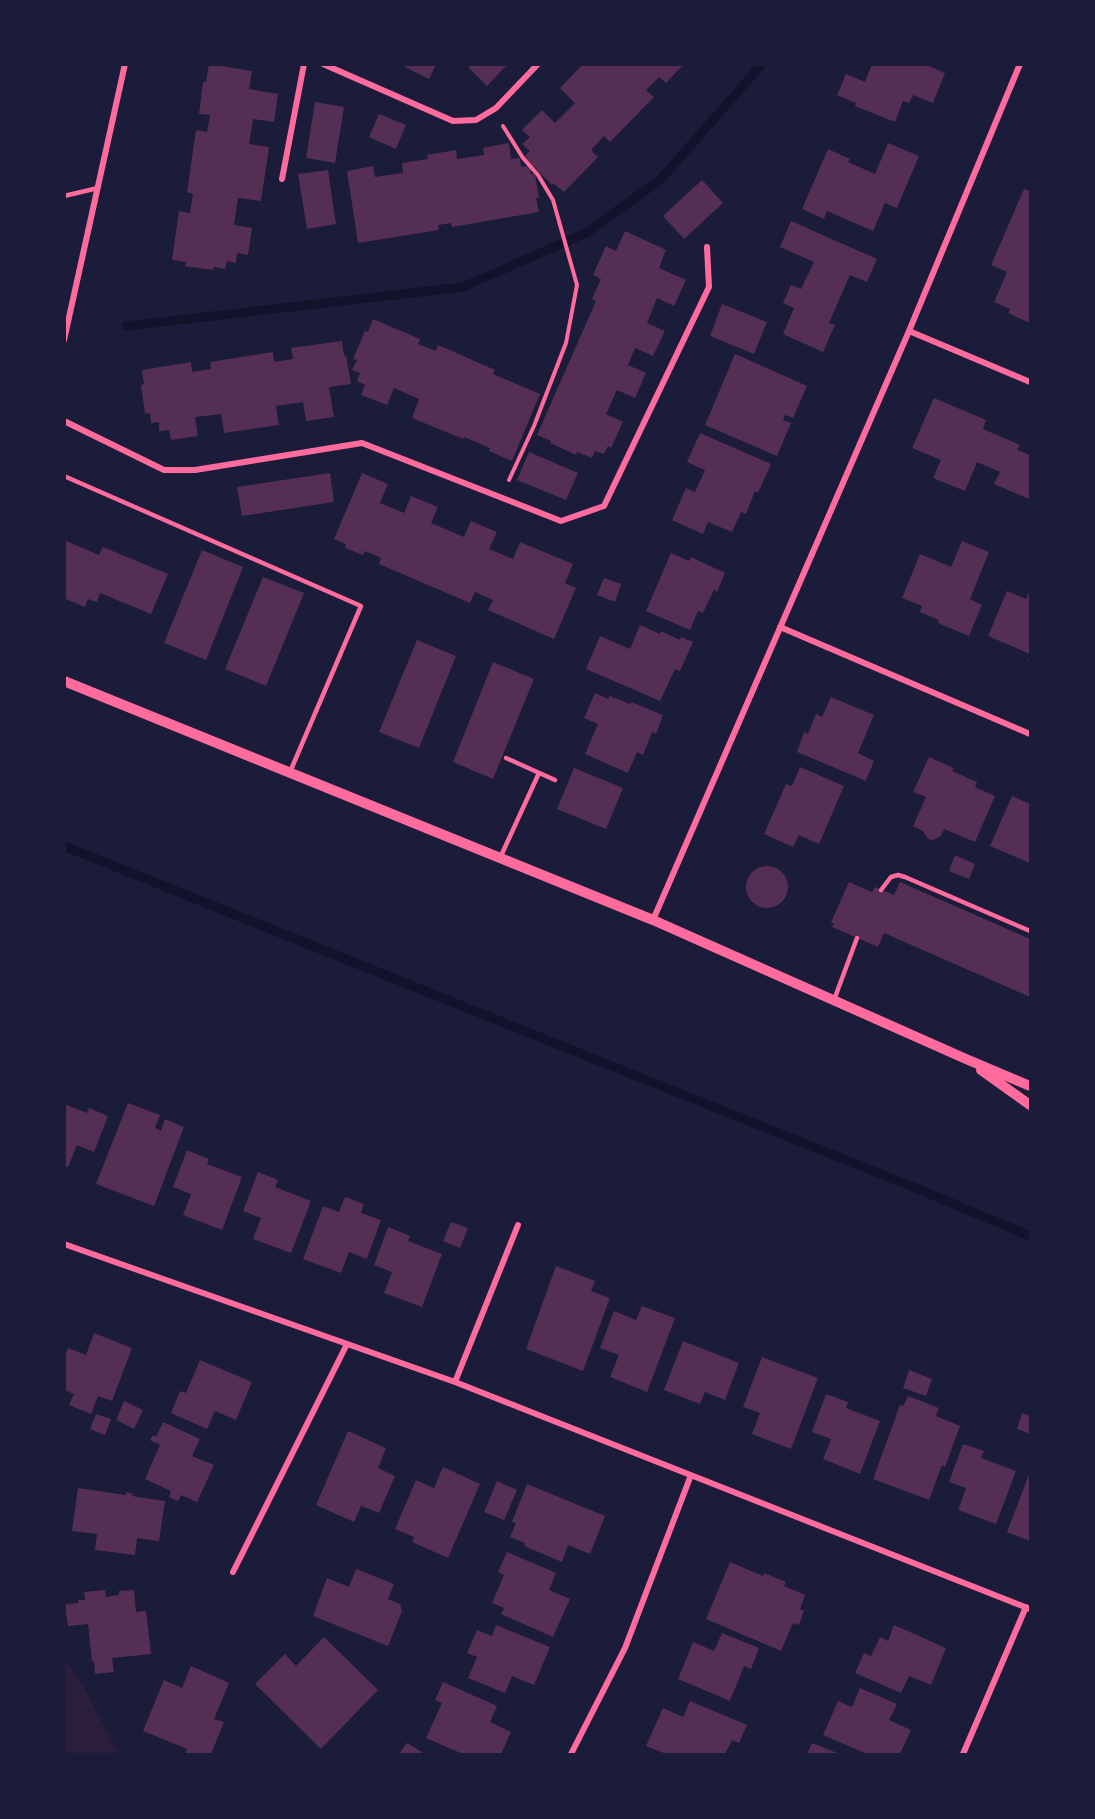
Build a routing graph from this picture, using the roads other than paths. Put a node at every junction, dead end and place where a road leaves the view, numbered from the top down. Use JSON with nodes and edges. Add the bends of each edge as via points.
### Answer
{"nodes":[{"id":1,"x":125,"y":64,"type":"edge"},
{"id":2,"x":304,"y":64,"type":"edge"},
{"id":3,"x":324,"y":64,"type":"edge"},
{"id":4,"x":538,"y":64,"type":"edge"},
{"id":5,"x":1020,"y":64,"type":"edge"},
{"id":6,"x":282,"y":179,"type":"dead end"},
{"id":7,"x":98,"y":188,"type":"junction"},
{"id":8,"x":64,"y":196,"type":"edge"},
{"id":9,"x":707,"y":247,"type":"dead end"},
{"id":10,"x":909,"y":331,"type":"junction"},
{"id":11,"x":64,"y":340,"type":"edge"},
{"id":12,"x":1030,"y":382,"type":"edge"},
{"id":13,"x":64,"y":421,"type":"edge"},
{"id":14,"x":64,"y":477,"type":"edge"},
{"id":15,"x":780,"y":627,"type":"junction"},
{"id":16,"x":64,"y":681,"type":"edge"},
{"id":17,"x":1030,"y":734,"type":"edge"},
{"id":18,"x":506,"y":758,"type":"dead end"},
{"id":19,"x":290,"y":772,"type":"junction"},
{"id":20,"x":539,"y":773,"type":"junction"},
{"id":21,"x":555,"y":780,"type":"dead end"},
{"id":22,"x":500,"y":858,"type":"junction"},
{"id":23,"x":881,"y":890,"type":"dead end"},
{"id":24,"x":653,"y":920,"type":"junction"},
{"id":25,"x":1030,"y":932,"type":"edge"},
{"id":26,"x":857,"y":938,"type":"dead end"},
{"id":27,"x":834,"y":1000,"type":"junction"},
{"id":28,"x":966,"y":1059,"type":"junction"},
{"id":29,"x":1030,"y":1086,"type":"edge"},
{"id":30,"x":1030,"y":1105,"type":"edge"},
{"id":31,"x":518,"y":1225,"type":"dead end"},
{"id":32,"x":64,"y":1244,"type":"edge"},
{"id":33,"x":347,"y":1344,"type":"junction"},
{"id":34,"x":455,"y":1382,"type":"junction"},
{"id":35,"x":691,"y":1475,"type":"junction"},
{"id":36,"x":233,"y":1572,"type":"dead end"},
{"id":37,"x":1028,"y":1608,"type":"edge"},
{"id":38,"x":571,"y":1755,"type":"edge"},
{"id":39,"x":963,"y":1755,"type":"edge"}],
"edges":[{"from":1,"to":7,"type":"street"},
{"from":2,"to":6,"type":"street"},
{"from":3,"to":4,"type":"street","via":[[453,122],[476,120],[492,110]]},
{"from":5,"to":10,"type":"street"},
{"from":7,"to":8,"type":"lane"},
{"from":7,"to":11,"type":"street"},
{"from":9,"to":13,"type":"street","via":[[709,287],[604,506],[561,521],[362,444],[195,470],[164,470]]},
{"from":10,"to":12,"type":"street"},
{"from":10,"to":15,"type":"street"},
{"from":14,"to":19,"type":"lane","via":[[361,606]]},
{"from":15,"to":17,"type":"street"},
{"from":15,"to":24,"type":"street"},
{"from":16,"to":19,"type":"street"},
{"from":18,"to":20,"type":"lane"},
{"from":19,"to":22,"type":"street"},
{"from":20,"to":21,"type":"lane"},
{"from":20,"to":22,"type":"lane"},
{"from":22,"to":24,"type":"street"},
{"from":23,"to":25,"type":"lane","via":[[891,877],[898,875]]},
{"from":24,"to":27,"type":"street"},
{"from":26,"to":27,"type":"lane"},
{"from":27,"to":28,"type":"street"},
{"from":28,"to":29,"type":"street"},
{"from":28,"to":30,"type":"street"},
{"from":31,"to":34,"type":"street"},
{"from":32,"to":33,"type":"street"},
{"from":33,"to":34,"type":"street"},
{"from":33,"to":36,"type":"street"},
{"from":34,"to":35,"type":"street"},
{"from":35,"to":37,"type":"street"},
{"from":35,"to":38,"type":"street","via":[[625,1648]]},
{"from":37,"to":39,"type":"street"}]}
